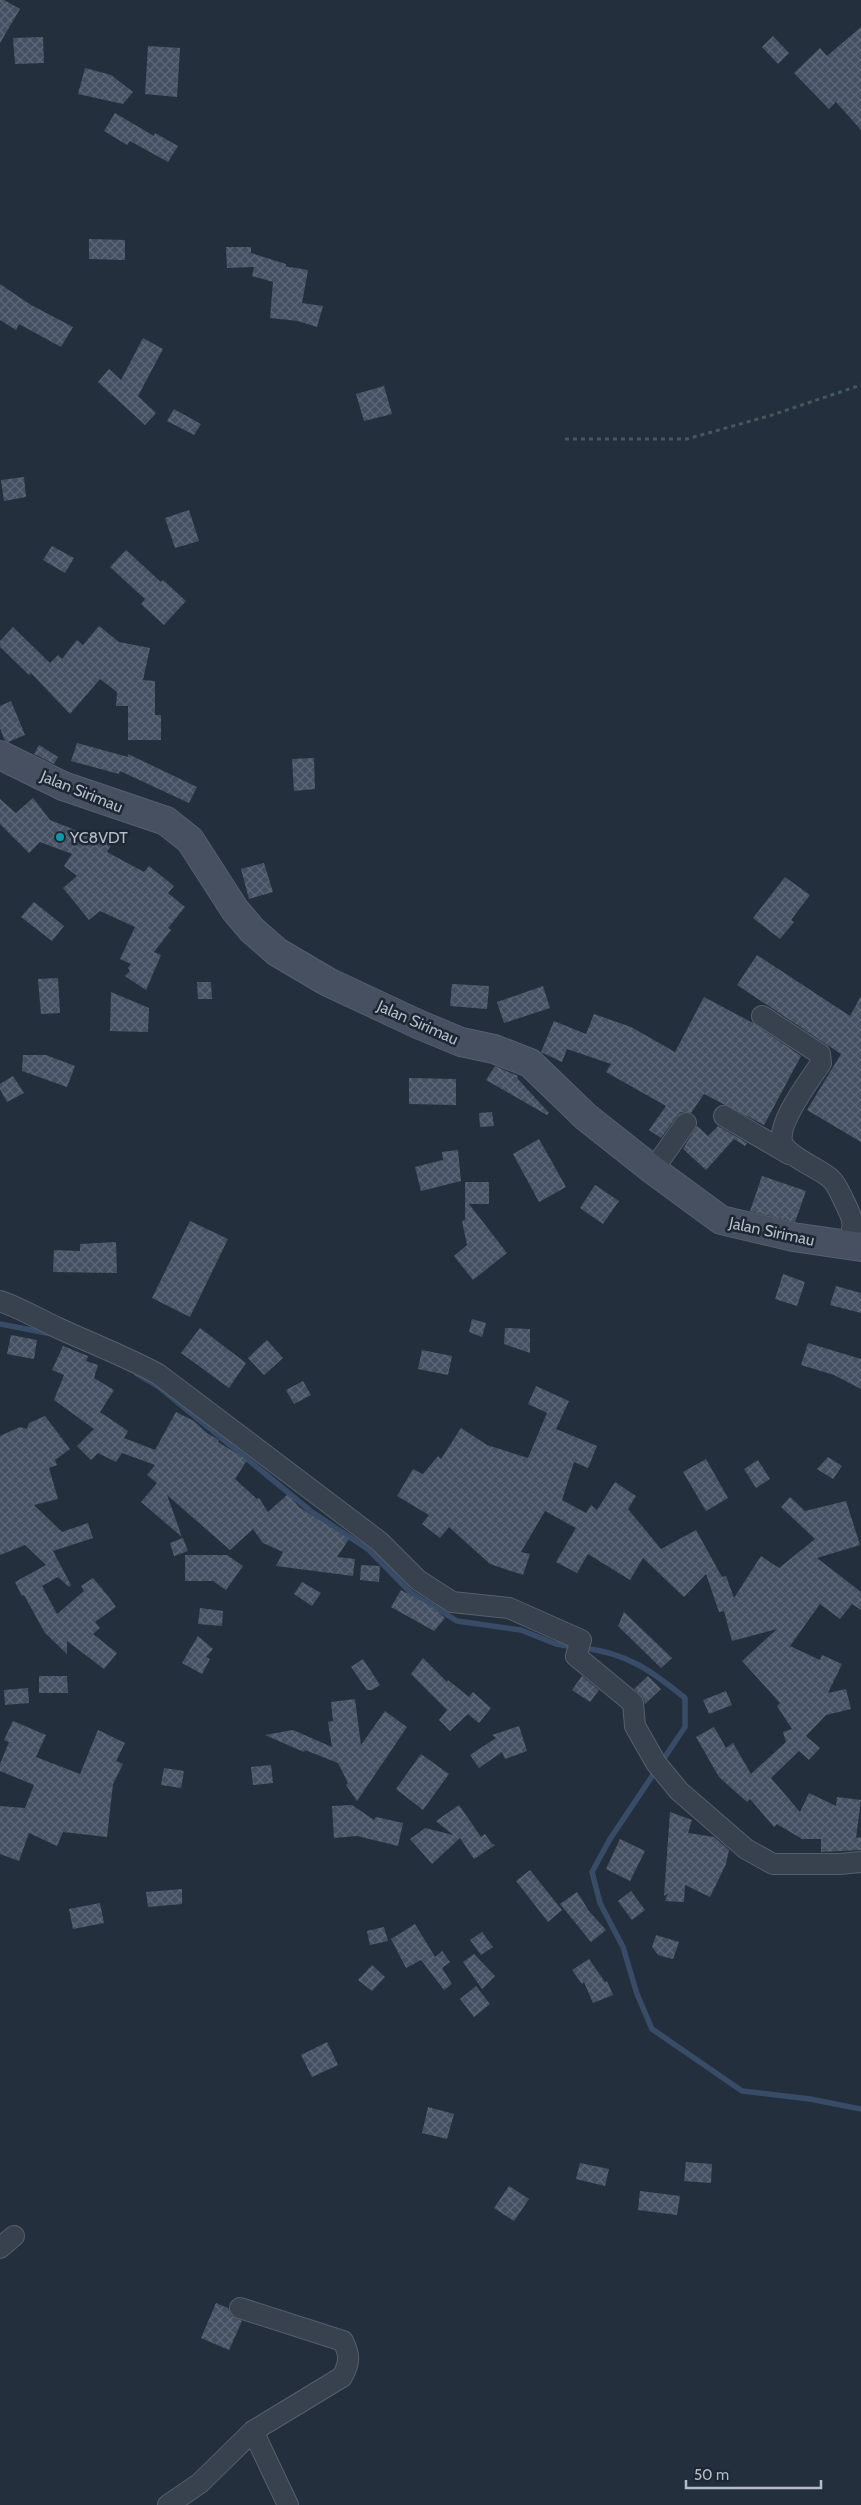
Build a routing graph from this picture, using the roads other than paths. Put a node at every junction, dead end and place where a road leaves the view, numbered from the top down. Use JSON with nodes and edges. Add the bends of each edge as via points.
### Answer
{"nodes":[{"id":1,"x":0,"y":755,"type":"edge"},
{"id":2,"x":762,"y":1016,"type":"dead end"},
{"id":3,"x":724,"y":1116,"type":"dead end"},
{"id":4,"x":686,"y":1123,"type":"dead end"},
{"id":5,"x":788,"y":1151,"type":"junction"},
{"id":6,"x":653,"y":1170,"type":"junction"},
{"id":7,"x":856,"y":1236,"type":"edge"},
{"id":8,"x":0,"y":1301,"type":"edge"},
{"id":9,"x":861,"y":1862,"type":"edge"},
{"id":10,"x":240,"y":2308,"type":"dead end"},
{"id":11,"x":253,"y":2431,"type":"junction"},
{"id":12,"x":168,"y":2505,"type":"edge"},
{"id":13,"x":288,"y":2505,"type":"edge"}],
"edges":[{"from":1,"to":6,"type":"main road","name":"Jalan Sirimau","via":[[74,790],[166,821],[190,840],[235,910],[277,952],[328,982],[420,1025],[461,1042],[494,1049],[530,1063],[586,1117]]},
{"from":2,"to":5,"type":"street","via":[[821,1057],[785,1121],[782,1141]]},
{"from":3,"to":5,"type":"street","via":[[789,1154]]},
{"from":4,"to":6,"type":"street"},
{"from":5,"to":7,"type":"street","via":[[832,1180],[853,1217]]},
{"from":6,"to":7,"type":"main road","name":"Jalan Sirimau","via":[[721,1220],[793,1237]]},
{"from":8,"to":9,"type":"street","via":[[118,1352],[158,1374],[380,1542],[418,1580],[452,1602],[509,1608],[578,1648],[634,1703],[635,1726],[661,1769],[679,1791],[746,1849],[773,1864]]},
{"from":10,"to":11,"type":"street","via":[[343,2341],[348,2352],[349,2365],[342,2377]]},
{"from":11,"to":12,"type":"street","via":[[200,2482]]},
{"from":11,"to":13,"type":"street"}]}
